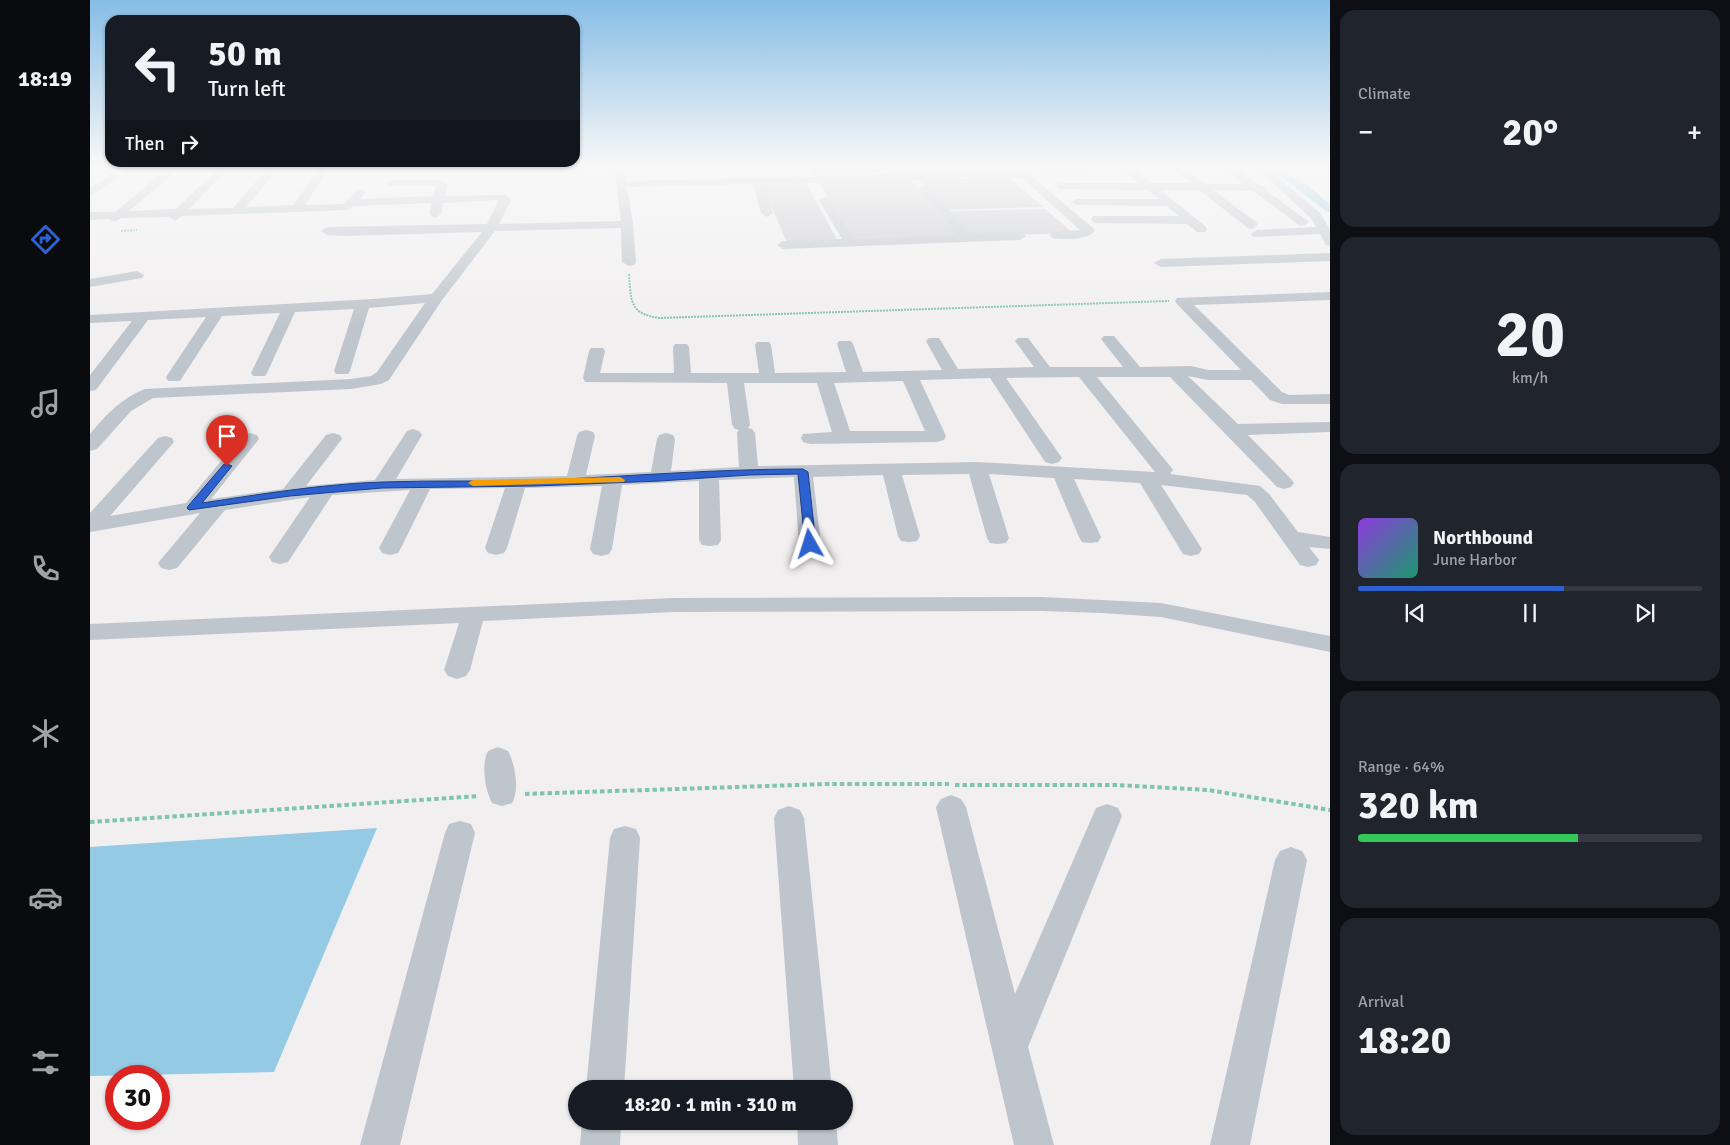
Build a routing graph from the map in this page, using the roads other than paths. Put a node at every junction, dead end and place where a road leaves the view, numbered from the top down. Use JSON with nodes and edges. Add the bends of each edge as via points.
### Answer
{"nodes":[{"id":1,"x":113,"y":219,"type":"edge"},
{"id":2,"x":172,"y":219,"type":"edge"},
{"id":3,"x":437,"y":219,"type":"edge"},
{"id":4,"x":495,"y":219,"type":"edge"},
{"id":5,"x":626,"y":219,"type":"edge"},
{"id":6,"x":837,"y":219,"type":"edge"},
{"id":7,"x":951,"y":219,"type":"edge"},
{"id":8,"x":1076,"y":219,"type":"edge"},
{"id":9,"x":1137,"y":219,"type":"edge"},
{"id":10,"x":1242,"y":219,"type":"edge"},
{"id":11,"x":1300,"y":219,"type":"edge"},
{"id":12,"x":1318,"y":219,"type":"edge"},
{"id":13,"x":1190,"y":220,"type":"joint"},
{"id":14,"x":1303,"y":222,"type":"dead end"},
{"id":15,"x":167,"y":224,"type":"dead end"},
{"id":16,"x":627,"y":224,"type":"junction"},
{"id":17,"x":491,"y":228,"type":"junction"},
{"id":18,"x":429,"y":229,"type":"dead end"},
{"id":19,"x":1201,"y":229,"type":"dead end"},
{"id":20,"x":100,"y":230,"type":"dead end"},
{"id":21,"x":1325,"y":230,"type":"junction"},
{"id":22,"x":327,"y":231,"type":"dead end"},
{"id":23,"x":1056,"y":235,"type":"dead end"},
{"id":24,"x":1020,"y":236,"type":"dead end"},
{"id":25,"x":968,"y":238,"type":"junction"},
{"id":26,"x":1330,"y":242,"type":"edge"},
{"id":27,"x":851,"y":243,"type":"junction"},
{"id":28,"x":782,"y":245,"type":"dead end"},
{"id":29,"x":1330,"y":257,"type":"edge"},
{"id":30,"x":629,"y":262,"type":"road end"},
{"id":31,"x":1161,"y":263,"type":"dead end"},
{"id":32,"x":137,"y":275,"type":"dead end"},
{"id":33,"x":90,"y":283,"type":"edge"},
{"id":34,"x":1330,"y":296,"type":"edge"},
{"id":35,"x":434,"y":301,"type":"junction"},
{"id":36,"x":363,"y":304,"type":"junction"},
{"id":37,"x":290,"y":308,"type":"junction"},
{"id":38,"x":217,"y":312,"type":"junction"},
{"id":39,"x":144,"y":316,"type":"junction"},
{"id":40,"x":90,"y":318,"type":"edge"},
{"id":41,"x":1109,"y":339,"type":"dead end"},
{"id":42,"x":934,"y":341,"type":"dead end"},
{"id":43,"x":1023,"y":341,"type":"dead end"},
{"id":44,"x":844,"y":344,"type":"dead end"},
{"id":45,"x":763,"y":345,"type":"dead end"},
{"id":46,"x":682,"y":347,"type":"dead end"},
{"id":47,"x":597,"y":351,"type":"dead end"},
{"id":48,"x":1250,"y":370,"type":"junction"},
{"id":49,"x":342,"y":371,"type":"dead end"},
{"id":50,"x":259,"y":372,"type":"dead end"},
{"id":51,"x":1044,"y":372,"type":"junction"},
{"id":52,"x":1084,"y":372,"type":"junction"},
{"id":53,"x":1135,"y":372,"type":"junction"},
{"id":54,"x":1174,"y":372,"type":"junction"},
{"id":55,"x":952,"y":374,"type":"junction"},
{"id":56,"x":995,"y":374,"type":"junction"},
{"id":57,"x":909,"y":375,"type":"junction"},
{"id":58,"x":174,"y":377,"type":"dead end"},
{"id":59,"x":856,"y":377,"type":"junction"},
{"id":60,"x":683,"y":378,"type":"junction"},
{"id":61,"x":735,"y":378,"type":"junction"},
{"id":62,"x":768,"y":378,"type":"junction"},
{"id":63,"x":824,"y":378,"type":"junction"},
{"id":64,"x":90,"y":386,"type":"edge"},
{"id":65,"x":1330,"y":399,"type":"edge"},
{"id":66,"x":1330,"y":427,"type":"edge"},
{"id":67,"x":1233,"y":430,"type":"junction"},
{"id":68,"x":413,"y":435,"type":"dead end"},
{"id":69,"x":586,"y":436,"type":"dead end"},
{"id":70,"x":937,"y":436,"type":"junction"},
{"id":71,"x":843,"y":437,"type":"junction"},
{"id":72,"x":810,"y":438,"type":"dead end"},
{"id":73,"x":250,"y":439,"type":"dead end"},
{"id":74,"x":333,"y":439,"type":"dead end"},
{"id":75,"x":666,"y":439,"type":"dead end"},
{"id":76,"x":166,"y":442,"type":"dead end"},
{"id":77,"x":90,"y":445,"type":"edge"},
{"id":78,"x":950,"y":460,"type":"dead end"},
{"id":79,"x":1057,"y":465,"type":"junction"},
{"id":80,"x":977,"y":468,"type":"junction"},
{"id":81,"x":891,"y":470,"type":"junction"},
{"id":82,"x":749,"y":472,"type":"junction"},
{"id":83,"x":803,"y":472,"type":"junction"},
{"id":84,"x":1155,"y":473,"type":"junction"},
{"id":85,"x":709,"y":475,"type":"junction"},
{"id":86,"x":660,"y":478,"type":"junction"},
{"id":87,"x":612,"y":480,"type":"junction"},
{"id":88,"x":575,"y":482,"type":"junction"},
{"id":89,"x":423,"y":483,"type":"junction"},
{"id":90,"x":516,"y":483,"type":"junction"},
{"id":91,"x":1284,"y":484,"type":"dead end"},
{"id":92,"x":382,"y":485,"type":"junction"},
{"id":93,"x":326,"y":489,"type":"junction"},
{"id":94,"x":290,"y":493,"type":"junction"},
{"id":95,"x":219,"y":504,"type":"junction"},
{"id":96,"x":193,"y":508,"type":"junction"},
{"id":97,"x":91,"y":522,"type":"edge"},
{"id":98,"x":909,"y":536,"type":"dead end"},
{"id":99,"x":1090,"y":537,"type":"dead end"},
{"id":100,"x":998,"y":538,"type":"dead end"},
{"id":101,"x":1293,"y":538,"type":"junction"},
{"id":102,"x":710,"y":540,"type":"dead end"},
{"id":103,"x":1330,"y":543,"type":"edge"},
{"id":104,"x":810,"y":544,"type":"dead end"},
{"id":105,"x":390,"y":548,"type":"dead end"},
{"id":106,"x":496,"y":548,"type":"dead end"},
{"id":107,"x":601,"y":549,"type":"dead end"},
{"id":108,"x":1191,"y":549,"type":"dead end"},
{"id":109,"x":280,"y":557,"type":"dead end"},
{"id":110,"x":1308,"y":560,"type":"dead end"},
{"id":111,"x":169,"y":563,"type":"dead end"},
{"id":112,"x":473,"y":614,"type":"junction"},
{"id":113,"x":90,"y":632,"type":"edge"},
{"id":114,"x":1330,"y":644,"type":"edge"},
{"id":115,"x":457,"y":670,"type":"dead end"},
{"id":116,"x":498,"y":758,"type":"dead end"},
{"id":117,"x":502,"y":795,"type":"road end"},
{"id":118,"x":951,"y":807,"type":"dead end"},
{"id":119,"x":1107,"y":816,"type":"dead end"},
{"id":120,"x":789,"y":818,"type":"dead end"},
{"id":121,"x":460,"y":833,"type":"dead end"},
{"id":122,"x":625,"y":838,"type":"dead end"},
{"id":123,"x":1291,"y":860,"type":"dead end"},
{"id":124,"x":1010,"y":1047,"type":"junction"},
{"id":125,"x":606,"y":1080,"type":"edge"},
{"id":126,"x":812,"y":1080,"type":"edge"},
{"id":127,"x":601,"y":1130,"type":"edge"},
{"id":128,"x":817,"y":1130,"type":"edge"},
{"id":129,"x":380,"y":1145,"type":"edge"},
{"id":130,"x":600,"y":1145,"type":"edge"},
{"id":131,"x":818,"y":1145,"type":"edge"},
{"id":132,"x":1034,"y":1145,"type":"edge"},
{"id":133,"x":1230,"y":1145,"type":"edge"}],
"edges":[{"from":1,"to":20,"type":"street"},
{"from":2,"to":15,"type":"street"},
{"from":3,"to":18,"type":"street"},
{"from":4,"to":17,"type":"street"},
{"from":5,"to":16,"type":"street"},
{"from":6,"to":27,"type":"street"},
{"from":7,"to":25,"type":"street"},
{"from":8,"to":23,"type":"street","via":[[1089,231],[1087,233]]},
{"from":9,"to":13,"type":"street"},
{"from":10,"to":21,"type":"street","via":[[1254,229]]},
{"from":11,"to":14,"type":"street"},
{"from":12,"to":21,"type":"street"},
{"from":13,"to":19,"type":"street"},
{"from":16,"to":17,"type":"street"},
{"from":16,"to":30,"type":"street"},
{"from":17,"to":22,"type":"street"},
{"from":17,"to":35,"type":"street"},
{"from":21,"to":26,"type":"street"},
{"from":24,"to":25,"type":"street"},
{"from":25,"to":27,"type":"street"},
{"from":27,"to":28,"type":"street"},
{"from":29,"to":31,"type":"street"},
{"from":32,"to":33,"type":"street"},
{"from":34,"to":48,"type":"street","via":[[1182,301]]},
{"from":35,"to":36,"type":"street","via":[[397,306]]},
{"from":35,"to":77,"type":"street","via":[[394,362],[383,376],[374,380],[351,384],[151,393],[129,403]]},
{"from":36,"to":37,"type":"street"},
{"from":36,"to":49,"type":"street"},
{"from":37,"to":38,"type":"street"},
{"from":37,"to":50,"type":"street"},
{"from":38,"to":39,"type":"street"},
{"from":38,"to":58,"type":"street"},
{"from":39,"to":40,"type":"street"},
{"from":39,"to":64,"type":"street"},
{"from":41,"to":53,"type":"street"},
{"from":42,"to":55,"type":"street"},
{"from":43,"to":51,"type":"street"},
{"from":44,"to":59,"type":"street"},
{"from":45,"to":62,"type":"street"},
{"from":46,"to":60,"type":"street"},
{"from":47,"to":60,"type":"street","via":[[591,378]]},
{"from":48,"to":54,"type":"street","via":[[1208,375]]},
{"from":48,"to":65,"type":"street","via":[[1276,396],[1288,400]]},
{"from":51,"to":52,"type":"street"},
{"from":51,"to":56,"type":"street"},
{"from":52,"to":53,"type":"street"},
{"from":52,"to":84,"type":"street"},
{"from":53,"to":54,"type":"street"},
{"from":54,"to":67,"type":"street"},
{"from":55,"to":56,"type":"street"},
{"from":55,"to":57,"type":"street"},
{"from":56,"to":79,"type":"street"},
{"from":57,"to":59,"type":"street"},
{"from":57,"to":70,"type":"street"},
{"from":59,"to":63,"type":"street"},
{"from":60,"to":61,"type":"street"},
{"from":61,"to":62,"type":"street"},
{"from":61,"to":82,"type":"street"},
{"from":62,"to":63,"type":"street"},
{"from":63,"to":71,"type":"street"},
{"from":66,"to":67,"type":"street"},
{"from":67,"to":91,"type":"street"},
{"from":68,"to":92,"type":"street"},
{"from":69,"to":88,"type":"street"},
{"from":70,"to":71,"type":"street"},
{"from":70,"to":78,"type":"street"},
{"from":71,"to":72,"type":"street"},
{"from":73,"to":96,"type":"street"},
{"from":74,"to":94,"type":"street"},
{"from":75,"to":86,"type":"street"},
{"from":76,"to":97,"type":"street"},
{"from":79,"to":80,"type":"street"},
{"from":79,"to":84,"type":"street"},
{"from":79,"to":99,"type":"street"},
{"from":80,"to":81,"type":"street"},
{"from":80,"to":100,"type":"street"},
{"from":81,"to":83,"type":"street"},
{"from":81,"to":98,"type":"street"},
{"from":82,"to":83,"type":"street"},
{"from":82,"to":85,"type":"street"},
{"from":83,"to":104,"type":"street"},
{"from":84,"to":101,"type":"street","via":[[1253,490]]},
{"from":84,"to":108,"type":"street"},
{"from":85,"to":86,"type":"street"},
{"from":85,"to":102,"type":"street"},
{"from":86,"to":87,"type":"street"},
{"from":87,"to":88,"type":"street"},
{"from":87,"to":107,"type":"street"},
{"from":88,"to":90,"type":"street"},
{"from":89,"to":90,"type":"street"},
{"from":89,"to":92,"type":"street"},
{"from":89,"to":105,"type":"street"},
{"from":90,"to":106,"type":"street"},
{"from":92,"to":93,"type":"street"},
{"from":93,"to":94,"type":"street"},
{"from":93,"to":109,"type":"street"},
{"from":94,"to":95,"type":"street"},
{"from":95,"to":96,"type":"street"},
{"from":95,"to":111,"type":"street"},
{"from":96,"to":97,"type":"street"},
{"from":101,"to":103,"type":"street"},
{"from":101,"to":110,"type":"street"},
{"from":112,"to":113,"type":"street"},
{"from":112,"to":114,"type":"street","via":[[674,605],[1102,606],[1161,610]]},
{"from":112,"to":115,"type":"street"},
{"from":116,"to":117,"type":"street"},
{"from":118,"to":124,"type":"street"},
{"from":119,"to":124,"type":"street"},
{"from":120,"to":126,"type":"street"},
{"from":121,"to":129,"type":"street"},
{"from":122,"to":125,"type":"street"},
{"from":123,"to":133,"type":"street"},
{"from":124,"to":132,"type":"street"},
{"from":127,"to":130,"type":"street"},
{"from":128,"to":131,"type":"street"}]}
